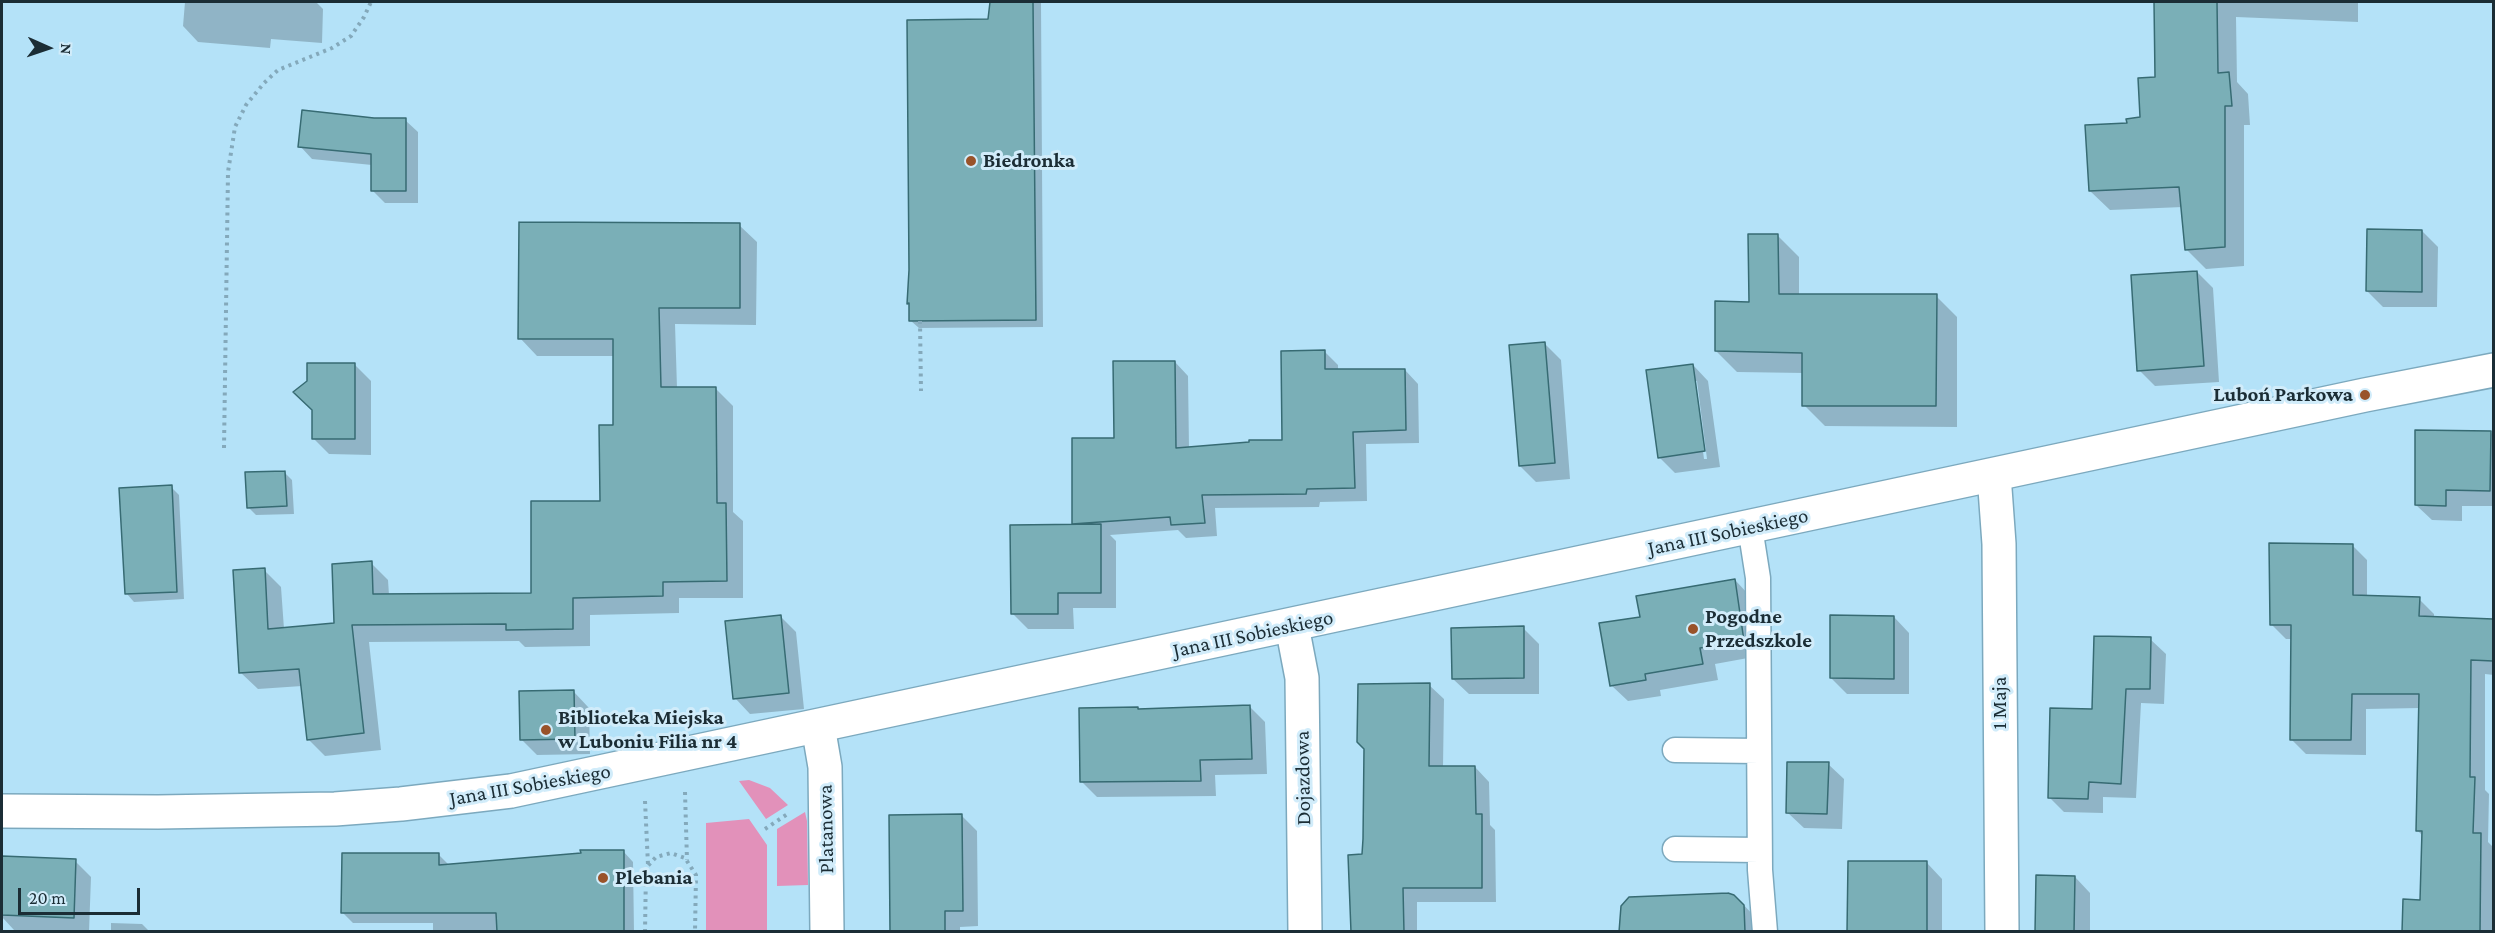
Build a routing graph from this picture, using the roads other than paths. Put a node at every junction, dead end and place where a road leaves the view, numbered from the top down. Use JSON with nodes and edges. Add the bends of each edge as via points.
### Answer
{"nodes":[{"id":1,"x":2493,"y":370,"type":"edge"},
{"id":2,"x":1994,"y":475,"type":"junction"},
{"id":3,"x":1750,"y":527,"type":"junction"},
{"id":4,"x":1292,"y":626,"type":"junction"},
{"id":5,"x":818,"y":726,"type":"junction"},
{"id":6,"x":1675,"y":750,"type":"dead end"},
{"id":7,"x":1758,"y":751,"type":"junction"},
{"id":8,"x":2,"y":811,"type":"edge"},
{"id":9,"x":1675,"y":849,"type":"dead end"},
{"id":10,"x":1759,"y":850,"type":"junction"},
{"id":11,"x":827,"y":932,"type":"edge"},
{"id":12,"x":1305,"y":932,"type":"edge"},
{"id":13,"x":1765,"y":932,"type":"edge"},
{"id":14,"x":2002,"y":932,"type":"edge"}],
"edges":[{"from":1,"to":2,"type":"street","name":"Jana III Sobieskiego"},
{"from":2,"to":3,"type":"street","name":"Jana III Sobieskiego"},
{"from":2,"to":14,"type":"street","name":"1 Maja","via":[[1999,544]]},
{"from":3,"to":4,"type":"street","name":"Jana III Sobieskiego"},
{"from":3,"to":7,"type":"lane","via":[[1758,578]]},
{"from":4,"to":5,"type":"street","name":"Jana III Sobieskiego"},
{"from":4,"to":12,"type":"street","name":"Dojazdowa","via":[[1302,678]]},
{"from":5,"to":8,"type":"street","name":"Jana III Sobieskiego","via":[[557,783],[472,797],[276,811]]},
{"from":5,"to":11,"type":"street","name":"Platanowa","via":[[825,767]]},
{"from":6,"to":7,"type":"lane"},
{"from":7,"to":10,"type":"lane"},
{"from":9,"to":10,"type":"lane"},
{"from":10,"to":13,"type":"lane"}]}
